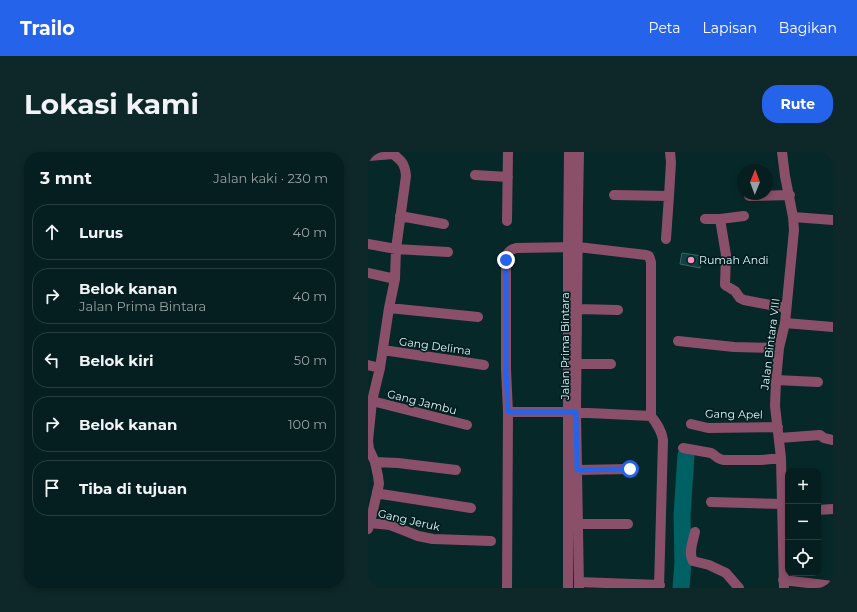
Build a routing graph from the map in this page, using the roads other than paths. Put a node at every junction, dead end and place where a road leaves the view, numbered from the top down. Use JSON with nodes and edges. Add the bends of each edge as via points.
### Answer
{"nodes":[{"id":1,"x":508,"y":152,"type":"edge"},
{"id":2,"x":569,"y":152,"type":"edge"},
{"id":3,"x":579,"y":152,"type":"edge"},
{"id":4,"x":670,"y":152,"type":"edge"},
{"id":5,"x":782,"y":152,"type":"edge"},
{"id":6,"x":393,"y":153,"type":"edge"},
{"id":7,"x":369,"y":156,"type":"dead end"},
{"id":8,"x":475,"y":175,"type":"dead end"},
{"id":9,"x":508,"y":177,"type":"junction"},
{"id":10,"x":614,"y":195,"type":"dead end"},
{"id":11,"x":773,"y":195,"type":"edge"},
{"id":12,"x":790,"y":195,"type":"junction"},
{"id":13,"x":669,"y":196,"type":"junction"},
{"id":14,"x":400,"y":216,"type":"junction"},
{"id":15,"x":744,"y":216,"type":"dead end"},
{"id":16,"x":794,"y":217,"type":"junction"},
{"id":17,"x":705,"y":219,"type":"dead end"},
{"id":18,"x":720,"y":219,"type":"junction"},
{"id":19,"x":833,"y":220,"type":"edge"},
{"id":20,"x":508,"y":221,"type":"dead end"},
{"id":21,"x":444,"y":224,"type":"dead end"},
{"id":22,"x":666,"y":239,"type":"dead end"},
{"id":23,"x":368,"y":244,"type":"edge"},
{"id":24,"x":572,"y":247,"type":"junction"},
{"id":25,"x":396,"y":249,"type":"junction"},
{"id":26,"x":448,"y":252,"type":"dead end"},
{"id":27,"x":368,"y":273,"type":"edge"},
{"id":28,"x":395,"y":279,"type":"junction"},
{"id":29,"x":389,"y":308,"type":"junction"},
{"id":30,"x":786,"y":308,"type":"junction"},
{"id":31,"x":577,"y":310,"type":"junction"},
{"id":32,"x":618,"y":310,"type":"dead end"},
{"id":33,"x":478,"y":317,"type":"dead end"},
{"id":34,"x":784,"y":323,"type":"junction"},
{"id":35,"x":833,"y":327,"type":"edge"},
{"id":36,"x":678,"y":342,"type":"dead end"},
{"id":37,"x":779,"y":348,"type":"junction"},
{"id":38,"x":382,"y":350,"type":"junction"},
{"id":39,"x":577,"y":364,"type":"junction"},
{"id":40,"x":611,"y":364,"type":"dead end"},
{"id":41,"x":368,"y":365,"type":"edge"},
{"id":42,"x":484,"y":365,"type":"dead end"},
{"id":43,"x":380,"y":368,"type":"junction"},
{"id":44,"x":776,"y":380,"type":"junction"},
{"id":45,"x":818,"y":382,"type":"dead end"},
{"id":46,"x":372,"y":401,"type":"junction"},
{"id":47,"x":508,"y":412,"type":"junction"},
{"id":48,"x":572,"y":412,"type":"junction"},
{"id":49,"x":651,"y":416,"type":"junction"},
{"id":50,"x":691,"y":424,"type":"dead end"},
{"id":51,"x":466,"y":425,"type":"dead end"},
{"id":52,"x":778,"y":427,"type":"junction"},
{"id":53,"x":779,"y":438,"type":"junction"},
{"id":54,"x":833,"y":440,"type":"edge"},
{"id":55,"x":368,"y":441,"type":"edge"},
{"id":56,"x":683,"y":448,"type":"dead end"},
{"id":57,"x":781,"y":458,"type":"junction"},
{"id":58,"x":375,"y":462,"type":"junction"},
{"id":59,"x":630,"y":469,"type":"dead end"},
{"id":60,"x":456,"y":470,"type":"dead end"},
{"id":61,"x":577,"y":470,"type":"junction"},
{"id":62,"x":377,"y":492,"type":"junction"},
{"id":63,"x":711,"y":502,"type":"dead end"},
{"id":64,"x":471,"y":508,"type":"dead end"},
{"id":65,"x":833,"y":509,"type":"edge"},
{"id":66,"x":784,"y":510,"type":"edge"},
{"id":67,"x":821,"y":510,"type":"edge"},
{"id":68,"x":578,"y":524,"type":"junction"},
{"id":69,"x":628,"y":524,"type":"dead end"},
{"id":70,"x":369,"y":526,"type":"edge"},
{"id":71,"x":695,"y":532,"type":"dead end"},
{"id":72,"x":491,"y":541,"type":"dead end"},
{"id":73,"x":783,"y":584,"type":"edge"},
{"id":74,"x":579,"y":585,"type":"edge"},
{"id":75,"x":833,"y":586,"type":"edge"},
{"id":76,"x":659,"y":587,"type":"edge"},
{"id":77,"x":507,"y":588,"type":"edge"},
{"id":78,"x":568,"y":588,"type":"edge"},
{"id":79,"x":740,"y":588,"type":"edge"}],
"edges":[{"from":1,"to":9,"type":"street"},
{"from":2,"to":24,"type":"street","name":"Jalan Prima Bintara"},
{"from":3,"to":24,"type":"street","name":"Jalan Prima Bintara"},
{"from":4,"to":13,"type":"street"},
{"from":5,"to":12,"type":"street","name":"Jalan Bintara VIII"},
{"from":6,"to":7,"type":"street"},
{"from":6,"to":14,"type":"street","via":[[405,167]]},
{"from":8,"to":9,"type":"street"},
{"from":9,"to":20,"type":"street"},
{"from":10,"to":13,"type":"street"},
{"from":11,"to":12,"type":"street"},
{"from":12,"to":16,"type":"street","name":"Jalan Bintara VIII"},
{"from":13,"to":22,"type":"street"},
{"from":14,"to":21,"type":"street"},
{"from":14,"to":25,"type":"street"},
{"from":15,"to":18,"type":"street"},
{"from":16,"to":19,"type":"street"},
{"from":16,"to":30,"type":"street","name":"Jalan Bintara VIII"},
{"from":17,"to":18,"type":"street"},
{"from":18,"to":30,"type":"street","via":[[726,255],[725,285],[744,300]]},
{"from":23,"to":25,"type":"street"},
{"from":24,"to":31,"type":"street","name":"Jalan Prima Bintara"},
{"from":24,"to":47,"type":"street","via":[[516,248],[506,255]]},
{"from":24,"to":48,"type":"street","name":"Jalan Prima Bintara"},
{"from":24,"to":49,"type":"street","via":[[646,255],[651,258]]},
{"from":25,"to":26,"type":"street"},
{"from":25,"to":28,"type":"street"},
{"from":27,"to":28,"type":"street"},
{"from":28,"to":29,"type":"street"},
{"from":29,"to":33,"type":"street"},
{"from":29,"to":38,"type":"street"},
{"from":30,"to":34,"type":"street","name":"Jalan Bintara VIII"},
{"from":31,"to":32,"type":"street"},
{"from":31,"to":39,"type":"street","name":"Jalan Prima Bintara"},
{"from":34,"to":35,"type":"street"},
{"from":34,"to":37,"type":"street","name":"Jalan Bintara VIII"},
{"from":36,"to":37,"type":"street"},
{"from":37,"to":44,"type":"street","name":"Jalan Bintara VIII"},
{"from":38,"to":42,"type":"street","name":"Gang Delima"},
{"from":38,"to":43,"type":"street"},
{"from":39,"to":40,"type":"street"},
{"from":39,"to":48,"type":"street","name":"Jalan Prima Bintara"},
{"from":41,"to":43,"type":"street"},
{"from":43,"to":46,"type":"street"},
{"from":44,"to":45,"type":"street"},
{"from":44,"to":52,"type":"street","name":"Jalan Bintara VIII","via":[[775,406]]},
{"from":46,"to":51,"type":"street","name":"Gang Jambu"},
{"from":46,"to":55,"type":"street"},
{"from":47,"to":48,"type":"street"},
{"from":47,"to":77,"type":"street"},
{"from":48,"to":49,"type":"street"},
{"from":48,"to":61,"type":"street","name":"Jalan Prima Bintara"},
{"from":48,"to":78,"type":"street","name":"Jalan Prima Bintara"},
{"from":49,"to":76,"type":"street","via":[[663,440]]},
{"from":50,"to":52,"type":"street","name":"Gang Apel","via":[[708,428]]},
{"from":52,"to":53,"type":"street","name":"Jalan Bintara VIII"},
{"from":53,"to":54,"type":"street","via":[[820,435]]},
{"from":53,"to":57,"type":"street","name":"Jalan Bintara VIII"},
{"from":55,"to":58,"type":"street"},
{"from":56,"to":57,"type":"street","via":[[711,453],[719,460]]},
{"from":57,"to":66,"type":"street","name":"Jalan Bintara VIII"},
{"from":58,"to":60,"type":"street"},
{"from":58,"to":62,"type":"street","via":[[379,484]]},
{"from":59,"to":61,"type":"street"},
{"from":61,"to":68,"type":"street","name":"Jalan Prima Bintara"},
{"from":62,"to":64,"type":"street"},
{"from":62,"to":70,"type":"street"},
{"from":63,"to":66,"type":"street"},
{"from":65,"to":67,"type":"street"},
{"from":66,"to":73,"type":"street","name":"Jalan Bintara VIII"},
{"from":68,"to":69,"type":"street"},
{"from":68,"to":74,"type":"street","name":"Jalan Prima Bintara"},
{"from":70,"to":72,"type":"street","name":"Gang Jeruk","via":[[390,526],[433,539]]},
{"from":71,"to":79,"type":"street","via":[[691,558],[693,561],[726,573]]},
{"from":73,"to":75,"type":"street"},
{"from":74,"to":76,"type":"street"}]}
